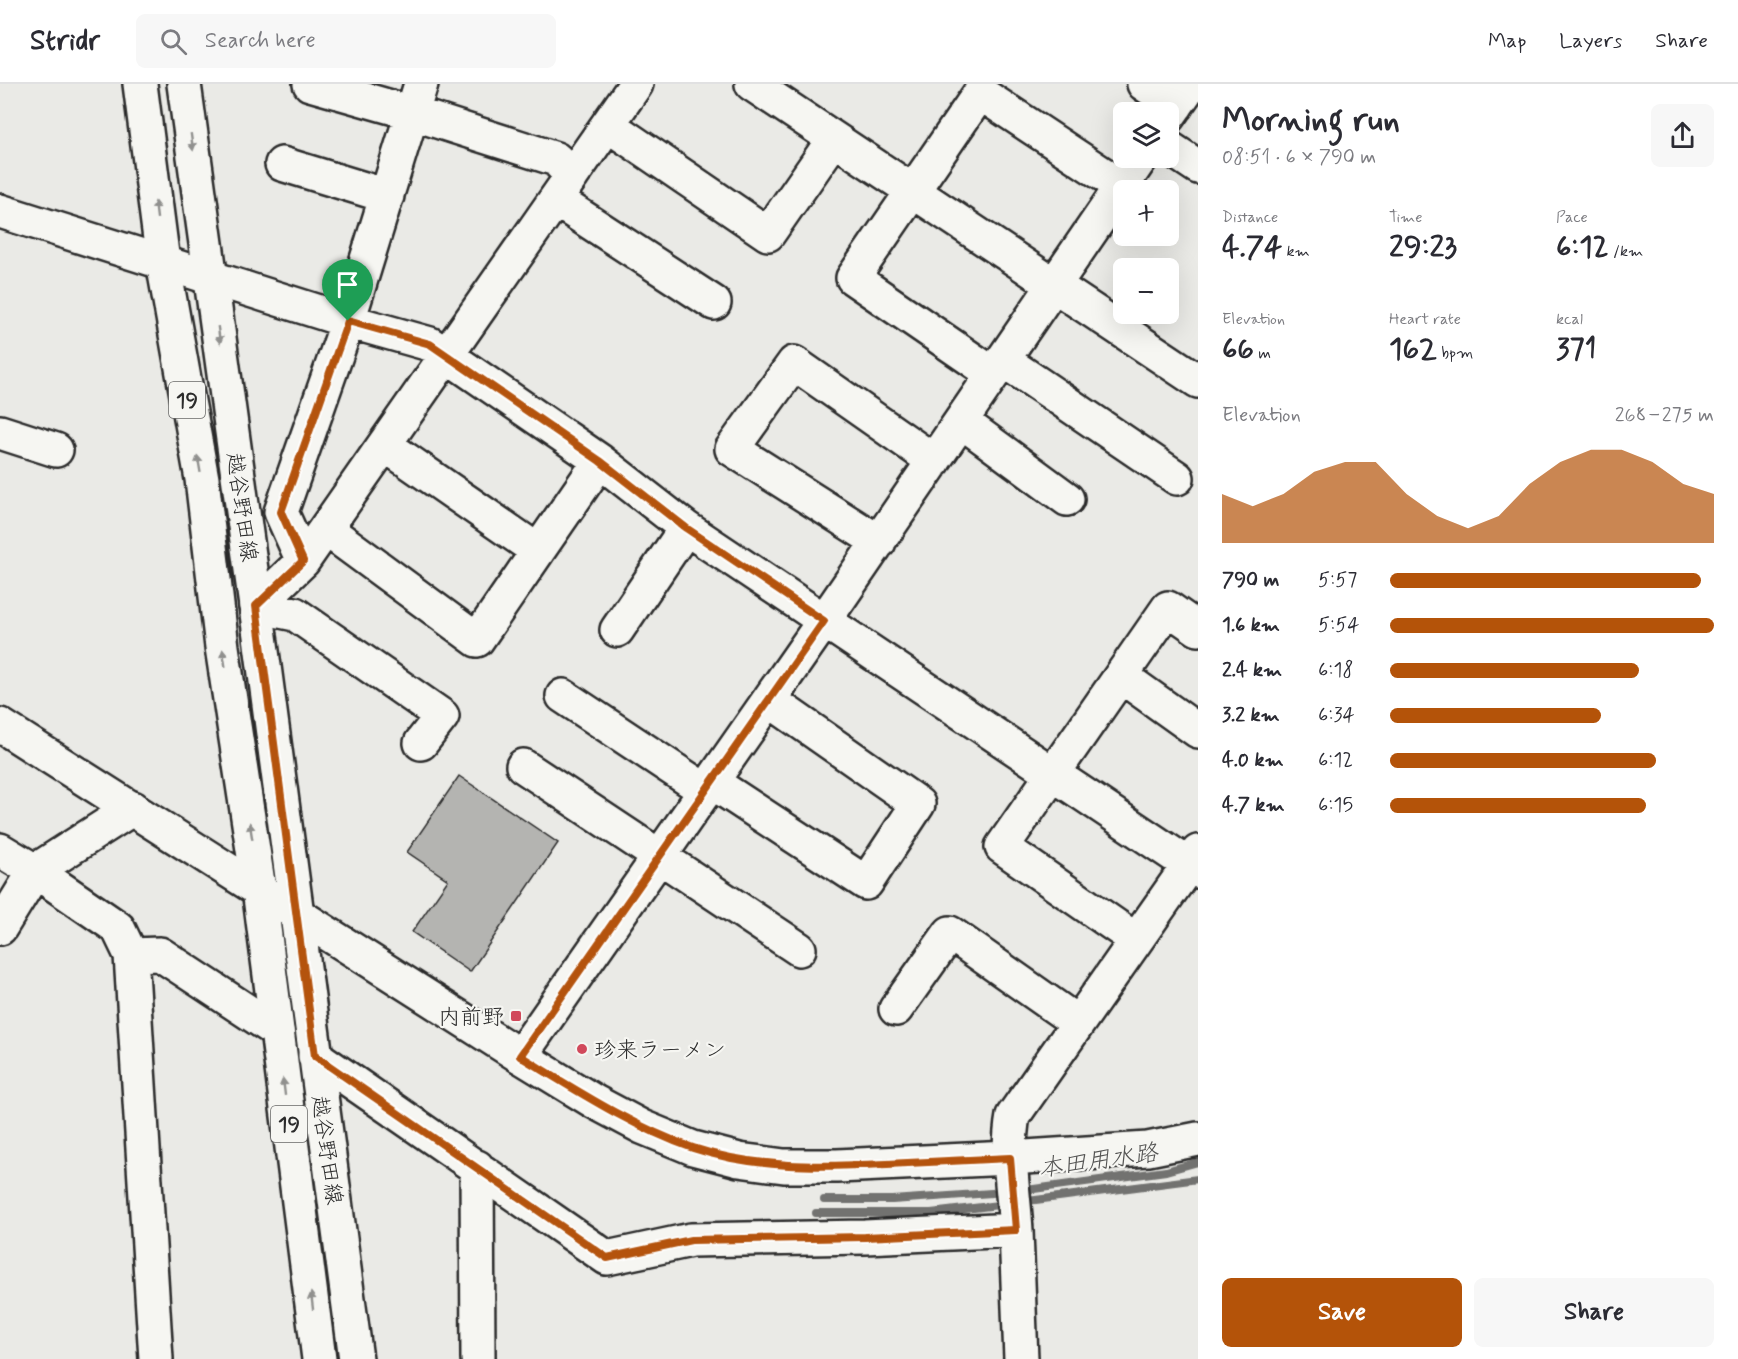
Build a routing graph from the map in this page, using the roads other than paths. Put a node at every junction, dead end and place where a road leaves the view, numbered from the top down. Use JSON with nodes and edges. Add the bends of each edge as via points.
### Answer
{"nodes":[{"id":1,"x":140,"y":84,"type":"edge"},
{"id":2,"x":184,"y":84,"type":"edge"},
{"id":3,"x":310,"y":84,"type":"edge"},
{"id":4,"x":636,"y":84,"type":"edge"},
{"id":5,"x":752,"y":84,"type":"edge"},
{"id":6,"x":1144,"y":84,"type":"edge"},
{"id":7,"x":416,"y":98,"type":"edge"},
{"id":8,"x":1178,"y":102,"type":"edge"},
{"id":9,"x":608,"y":125,"type":"junction"},
{"id":10,"x":834,"y":139,"type":"junction"},
{"id":11,"x":1179,"y":154,"type":"edge"},
{"id":12,"x":282,"y":164,"type":"dead end"},
{"id":13,"x":1198,"y":167,"type":"edge"},
{"id":14,"x":1113,"y":181,"type":"edge"},
{"id":15,"x":564,"y":188,"type":"junction"},
{"id":16,"x":914,"y":192,"type":"junction"},
{"id":17,"x":387,"y":196,"type":"junction"},
{"id":18,"x":1113,"y":198,"type":"edge"},
{"id":19,"x":0,"y":211,"type":"edge"},
{"id":20,"x":163,"y":262,"type":"junction"},
{"id":21,"x":211,"y":279,"type":"junction"},
{"id":22,"x":1054,"y":285,"type":"junction"},
{"id":23,"x":714,"y":303,"type":"dead end"},
{"id":24,"x":348,"y":321,"type":"junction"},
{"id":25,"x":447,"y":357,"type":"junction"},
{"id":26,"x":998,"y":367,"type":"junction"},
{"id":27,"x":1197,"y":378,"type":"edge"},
{"id":28,"x":961,"y":421,"type":"junction"},
{"id":29,"x":0,"y":432,"type":"edge"},
{"id":30,"x":385,"y":445,"type":"junction"},
{"id":31,"x":56,"y":450,"type":"dead end"},
{"id":32,"x":600,"y":461,"type":"junction"},
{"id":33,"x":934,"y":461,"type":"junction"},
{"id":34,"x":1177,"y":478,"type":"dead end"},
{"id":35,"x":1067,"y":499,"type":"dead end"},
{"id":36,"x":686,"y":528,"type":"junction"},
{"id":37,"x":326,"y":529,"type":"junction"},
{"id":38,"x":879,"y":542,"type":"junction"},
{"id":39,"x":538,"y":551,"type":"junction"},
{"id":40,"x":303,"y":561,"type":"junction"},
{"id":41,"x":256,"y":606,"type":"junction"},
{"id":42,"x":824,"y":621,"type":"junction"},
{"id":43,"x":1198,"y":629,"type":"edge"},
{"id":44,"x":616,"y":630,"type":"dead end"},
{"id":45,"x":1121,"y":676,"type":"junction"},
{"id":46,"x":563,"y":696,"type":"dead end"},
{"id":47,"x":769,"y":700,"type":"junction"},
{"id":48,"x":0,"y":725,"type":"edge"},
{"id":49,"x":1198,"y":731,"type":"edge"},
{"id":50,"x":421,"y":743,"type":"dead end"},
{"id":51,"x":523,"y":766,"type":"dead end"},
{"id":52,"x":1053,"y":774,"type":"junction"},
{"id":53,"x":709,"y":787,"type":"junction"},
{"id":54,"x":133,"y":808,"type":"junction"},
{"id":55,"x":0,"y":850,"type":"edge"},
{"id":56,"x":659,"y":858,"type":"junction"},
{"id":57,"x":1195,"y":863,"type":"edge"},
{"id":58,"x":35,"y":871,"type":"junction"},
{"id":59,"x":260,"y":889,"type":"junction"},
{"id":60,"x":297,"y":914,"type":"junction"},
{"id":61,"x":0,"y":927,"type":"edge"},
{"id":62,"x":1136,"y":940,"type":"junction"},
{"id":63,"x":799,"y":949,"type":"dead end"},
{"id":64,"x":131,"y":955,"type":"junction"},
{"id":65,"x":896,"y":1009,"type":"dead end"},
{"id":66,"x":1078,"y":1023,"type":"junction"},
{"id":67,"x":277,"y":1030,"type":"junction"},
{"id":68,"x":315,"y":1056,"type":"junction"},
{"id":69,"x":520,"y":1056,"type":"junction"},
{"id":70,"x":1198,"y":1139,"type":"edge"},
{"id":71,"x":1010,"y":1158,"type":"junction"},
{"id":72,"x":477,"y":1167,"type":"junction"},
{"id":73,"x":1016,"y":1230,"type":"junction"},
{"id":74,"x":156,"y":1359,"type":"edge"},
{"id":75,"x":319,"y":1359,"type":"edge"},
{"id":76,"x":356,"y":1359,"type":"edge"},
{"id":77,"x":478,"y":1359,"type":"edge"},
{"id":78,"x":1021,"y":1359,"type":"edge"}],
"edges":[{"from":20,"to":1,"type":"street","name":"越谷野田線","number":"19","one_way":true},
{"from":2,"to":21,"type":"street","name":"越谷野田線","number":"19","one_way":true},
{"from":3,"to":7,"type":"street"},
{"from":4,"to":9,"type":"street"},
{"from":5,"to":10,"type":"street"},
{"from":6,"to":8,"type":"street"},
{"from":7,"to":15,"type":"street","via":[[556,159]]},
{"from":7,"to":17,"type":"street"},
{"from":9,"to":10,"type":"street","via":[[768,234]]},
{"from":9,"to":15,"type":"street"},
{"from":10,"to":16,"type":"street"},
{"from":11,"to":13,"type":"street"},
{"from":12,"to":17,"type":"street"},
{"from":14,"to":16,"type":"street","via":[[980,93]]},
{"from":15,"to":23,"type":"street"},
{"from":15,"to":25,"type":"street"},
{"from":16,"to":22,"type":"street"},
{"from":16,"to":26,"type":"street","via":[[853,278]]},
{"from":17,"to":24,"type":"street"},
{"from":18,"to":22,"type":"street"},
{"from":19,"to":20,"type":"street"},
{"from":20,"to":21,"type":"street"},
{"from":59,"to":20,"type":"street","name":"越谷野田線","number":"19","one_way":true,"via":[[222,647],[202,479]]},
{"from":21,"to":24,"type":"street"},
{"from":21,"to":41,"type":"street","name":"越谷野田線","number":"19","one_way":true},
{"from":22,"to":26,"type":"street"},
{"from":22,"to":27,"type":"street"},
{"from":24,"to":25,"type":"street","via":[[430,344]]},
{"from":24,"to":40,"type":"street","via":[[281,512]]},
{"from":25,"to":30,"type":"street"},
{"from":25,"to":32,"type":"street"},
{"from":26,"to":28,"type":"street"},
{"from":26,"to":34,"type":"street"},
{"from":28,"to":33,"type":"street"},
{"from":28,"to":35,"type":"street"},
{"from":29,"to":31,"type":"street"},
{"from":30,"to":37,"type":"street"},
{"from":30,"to":39,"type":"street"},
{"from":32,"to":36,"type":"street"},
{"from":32,"to":39,"type":"street"},
{"from":33,"to":38,"type":"street"},
{"from":33,"to":38,"type":"street","via":[[794,363],[732,449]]},
{"from":36,"to":42,"type":"street"},
{"from":36,"to":44,"type":"street"},
{"from":37,"to":39,"type":"street","via":[[477,640]]},
{"from":37,"to":40,"type":"street"},
{"from":38,"to":42,"type":"street"},
{"from":40,"to":41,"type":"street"},
{"from":41,"to":50,"type":"street","via":[[295,614],[442,716]]},
{"from":41,"to":60,"type":"street","name":"越谷野田線","number":"19"},
{"from":42,"to":47,"type":"street"},
{"from":42,"to":52,"type":"street"},
{"from":43,"to":45,"type":"street","via":[[1168,608]]},
{"from":45,"to":49,"type":"street"},
{"from":45,"to":52,"type":"street"},
{"from":46,"to":53,"type":"street"},
{"from":47,"to":53,"type":"street"},
{"from":47,"to":53,"type":"street","via":[[918,804],[866,883]]},
{"from":48,"to":54,"type":"street"},
{"from":51,"to":56,"type":"street"},
{"from":52,"to":57,"type":"street"},
{"from":52,"to":62,"type":"street","via":[[1002,847]]},
{"from":53,"to":56,"type":"street"},
{"from":54,"to":58,"type":"street"},
{"from":54,"to":59,"type":"street"},
{"from":55,"to":58,"type":"street"},
{"from":56,"to":63,"type":"street"},
{"from":56,"to":69,"type":"street"},
{"from":57,"to":62,"type":"street"},
{"from":58,"to":61,"type":"street"},
{"from":58,"to":64,"type":"street","via":[[118,928]]},
{"from":59,"to":60,"type":"street"},
{"from":59,"to":67,"type":"street","name":"越谷野田線","number":"19"},
{"from":60,"to":68,"type":"street","name":"越谷野田線","number":"19"},
{"from":60,"to":69,"type":"street"},
{"from":62,"to":66,"type":"street"},
{"from":64,"to":67,"type":"street","via":[[160,954]]},
{"from":64,"to":74,"type":"street"},
{"from":65,"to":66,"type":"street","via":[[950,933]]},
{"from":66,"to":71,"type":"street","via":[[1013,1116]]},
{"from":75,"to":67,"type":"street","name":"越谷野田線","number":"19","one_way":true},
{"from":68,"to":72,"type":"street"},
{"from":68,"to":76,"type":"street","name":"越谷野田線","number":"19"},
{"from":69,"to":71,"type":"street","via":[[642,1127],[693,1148],[739,1160],[784,1166],[837,1166]]},
{"from":70,"to":71,"type":"street","via":[[1148,1149]]},
{"from":71,"to":73,"type":"street"},
{"from":72,"to":73,"type":"street","via":[[607,1258],[691,1240]]},
{"from":72,"to":77,"type":"street"},
{"from":73,"to":78,"type":"street"}]}
